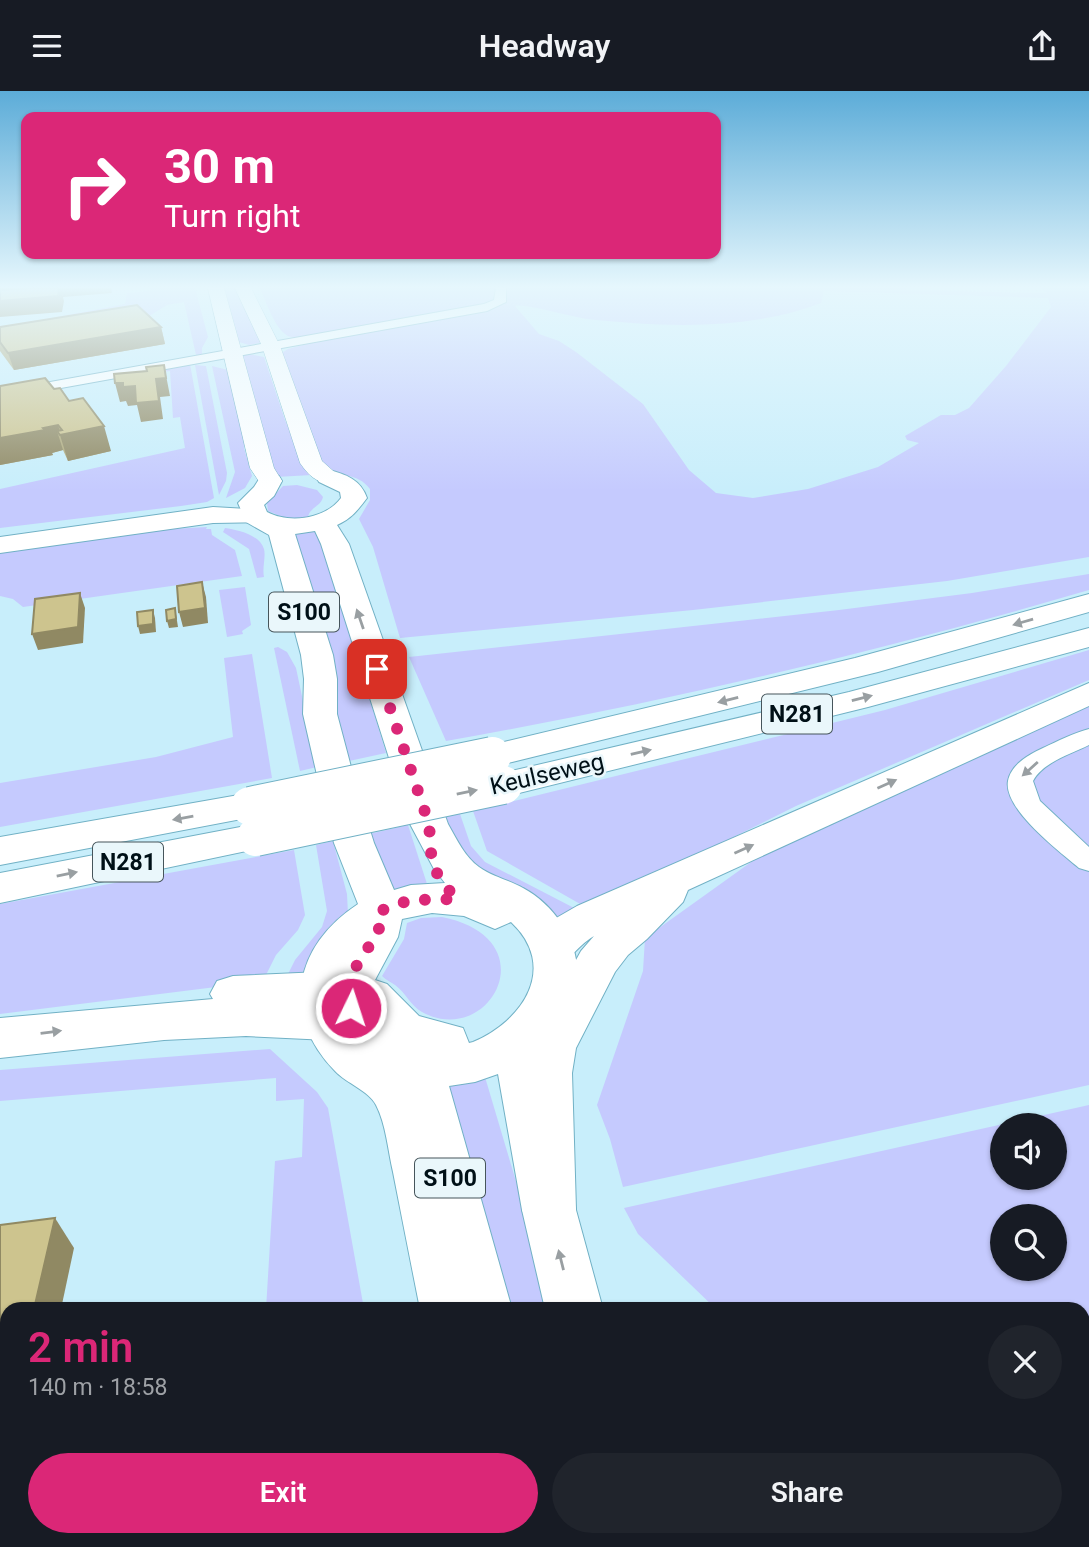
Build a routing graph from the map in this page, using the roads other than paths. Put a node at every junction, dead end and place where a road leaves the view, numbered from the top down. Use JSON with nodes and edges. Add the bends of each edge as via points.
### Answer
{"nodes":[{"id":1,"x":216,"y":356,"type":"edge"},
{"id":2,"x":233,"y":356,"type":"edge"},
{"id":3,"x":274,"y":356,"type":"edge"},
{"id":4,"x":0,"y":395,"type":"edge"},
{"id":5,"x":328,"y":477,"type":"joint"},
{"id":6,"x":260,"y":502,"type":"junction"},
{"id":7,"x":332,"y":526,"type":"junction"},
{"id":8,"x":0,"y":532,"type":"edge"},
{"id":9,"x":0,"y":545,"type":"edge"},
{"id":10,"x":1089,"y":603,"type":"edge"},
{"id":11,"x":1089,"y":637,"type":"edge"},
{"id":12,"x":1089,"y":692,"type":"edge"},
{"id":13,"x":1089,"y":736,"type":"edge"},
{"id":14,"x":498,"y":770,"type":"junction"},
{"id":15,"x":253,"y":822,"type":"junction"},
{"id":16,"x":0,"y":851,"type":"edge"},
{"id":17,"x":1089,"y":861,"type":"edge"},
{"id":18,"x":682,"y":877,"type":"junction"},
{"id":19,"x":0,"y":888,"type":"edge"},
{"id":20,"x":472,"y":894,"type":"junction"},
{"id":21,"x":368,"y":919,"type":"junction"},
{"id":22,"x":552,"y":949,"type":"junction"},
{"id":23,"x":352,"y":1029,"type":"junction"},
{"id":24,"x":0,"y":1038,"type":"edge"},
{"id":25,"x":501,"y":1041,"type":"junction"},
{"id":26,"x":549,"y":1210,"type":"junction"},
{"id":27,"x":447,"y":1302,"type":"edge"},
{"id":28,"x":481,"y":1302,"type":"edge"},
{"id":29,"x":572,"y":1302,"type":"edge"}],
"edges":[{"from":1,"to":4,"type":"street"},
{"from":2,"to":6,"type":"street","number":"S100"},
{"from":3,"to":5,"type":"street","via":[[311,463]]},
{"from":5,"to":7,"type":"main road","via":[[345,483],[354,493],[351,504]]},
{"from":6,"to":7,"type":"main road","via":[[288,526]]},
{"from":6,"to":7,"type":"main road","via":[[300,478],[319,481],[337,491],[337,501],[323,514]]},
{"from":6,"to":8,"type":"main road"},
{"from":6,"to":9,"type":"main road","via":[[260,535],[207,523],[144,525]]},
{"from":6,"to":21,"type":"main road","number":"S100","via":[[282,535],[303,607],[320,674],[318,709],[355,843],[359,913]]},
{"from":20,"to":7,"type":"main road","number":"S100","one_way":true,"via":[[445,886],[432,865],[429,824]]},
{"from":10,"to":14,"type":"main road","name":"Keulseweg","number":"N281","one_way":true},
{"from":14,"to":11,"type":"main road","name":"Keulseweg","number":"N281","one_way":true,"via":[[869,696]]},
{"from":18,"to":12,"type":"main road","one_way":true},
{"from":13,"to":17,"type":"street","one_way":true,"via":[[1027,769],[1020,782],[1020,793],[1029,807]]},
{"from":14,"to":15,"type":"main road","name":"Keulseweg","number":"N281","bridge":true},
{"from":15,"to":16,"type":"main road","name":"Keulseweg","number":"N281","one_way":true},
{"from":19,"to":15,"type":"main road","name":"Keulseweg","number":"N281","one_way":true},
{"from":18,"to":22,"type":"main road","via":[[592,917],[566,932]]},
{"from":18,"to":26,"type":"main road","via":[[597,963],[553,1045],[548,1073]]},
{"from":20,"to":21,"type":"main road","number":"S100","via":[[410,900]]},
{"from":20,"to":22,"type":"main road","number":"S100","via":[[517,903],[543,929]]},
{"from":20,"to":25,"type":"main road","number":"S100","via":[[499,915],[526,950],[529,979],[525,995]]},
{"from":21,"to":23,"type":"main road","via":[[333,954]]},
{"from":22,"to":25,"type":"main road","number":"S100","via":[[555,977],[546,1007]]},
{"from":24,"to":23,"type":"main road","one_way":true,"via":[[101,1027],[206,1034]]},
{"from":23,"to":25,"type":"main road","via":[[419,1065],[442,1067]]},
{"from":23,"to":25,"type":"main road","number":"S100","via":[[371,996],[399,1028],[420,1038]]},
{"from":23,"to":27,"type":"main road","number":"S100","via":[[383,1080],[397,1094],[412,1139]]},
{"from":23,"to":28,"type":"main road","number":"S100","via":[[420,1079],[429,1096]]},
{"from":25,"to":26,"type":"main road"},
{"from":29,"to":26,"type":"main road","one_way":true}]}
